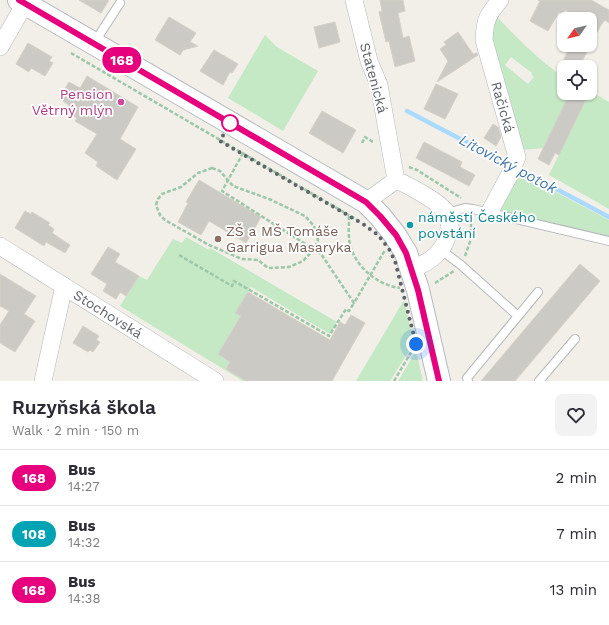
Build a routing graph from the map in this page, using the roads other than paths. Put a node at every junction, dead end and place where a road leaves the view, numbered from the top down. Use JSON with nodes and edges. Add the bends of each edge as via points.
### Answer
{"nodes":[{"id":1,"x":354,"y":0,"type":"edge"},
{"id":2,"x":500,"y":0,"type":"edge"},
{"id":3,"x":24,"y":1,"type":"edge"},
{"id":4,"x":120,"y":3,"type":"dead end"},
{"id":5,"x":94,"y":44,"type":"junction"},
{"id":6,"x":0,"y":47,"type":"edge"},
{"id":7,"x":396,"y":180,"type":"junction"},
{"id":8,"x":358,"y":209,"type":"junction"},
{"id":9,"x":489,"y":213,"type":"junction"},
{"id":10,"x":447,"y":214,"type":"junction"},
{"id":11,"x":609,"y":242,"type":"edge"},
{"id":12,"x":0,"y":246,"type":"edge"},
{"id":13,"x":441,"y":250,"type":"junction"},
{"id":14,"x":406,"y":275,"type":"junction"},
{"id":15,"x":64,"y":286,"type":"junction"},
{"id":16,"x":538,"y":292,"type":"dead end"},
{"id":17,"x":518,"y":316,"type":"junction"},
{"id":18,"x":576,"y":339,"type":"dead end"},
{"id":19,"x":43,"y":381,"type":"edge"},
{"id":20,"x":215,"y":381,"type":"edge"},
{"id":21,"x":439,"y":381,"type":"edge"},
{"id":22,"x":468,"y":381,"type":"edge"},
{"id":23,"x":539,"y":381,"type":"edge"}],
"edges":[{"from":1,"to":7,"type":"street","name":"Statenická","via":[[369,61],[379,86]]},
{"from":2,"to":9,"type":"street","name":"Račická","via":[[485,23],[484,40],[517,157]]},
{"from":3,"to":5,"type":"street"},
{"from":3,"to":6,"type":"street"},
{"from":4,"to":5,"type":"lane"},
{"from":5,"to":8,"type":"street"},
{"from":7,"to":8,"type":"street"},
{"from":7,"to":10,"type":"street","via":[[433,201]]},
{"from":8,"to":14,"type":"street","via":[[380,216],[396,235],[406,253]]},
{"from":9,"to":10,"type":"lane","via":[[465,208]]},
{"from":9,"to":11,"type":"lane"},
{"from":10,"to":13,"type":"street","via":[[449,232]]},
{"from":12,"to":15,"type":"street","name":"Stochovská"},
{"from":13,"to":14,"type":"street"},
{"from":13,"to":17,"type":"lane"},
{"from":14,"to":21,"type":"street","via":[[418,290]]},
{"from":15,"to":19,"type":"street"},
{"from":15,"to":20,"type":"street","name":"Stochovská"},
{"from":16,"to":17,"type":"lane"},
{"from":17,"to":22,"type":"lane","via":[[467,378]]},
{"from":18,"to":23,"type":"lane"}]}
